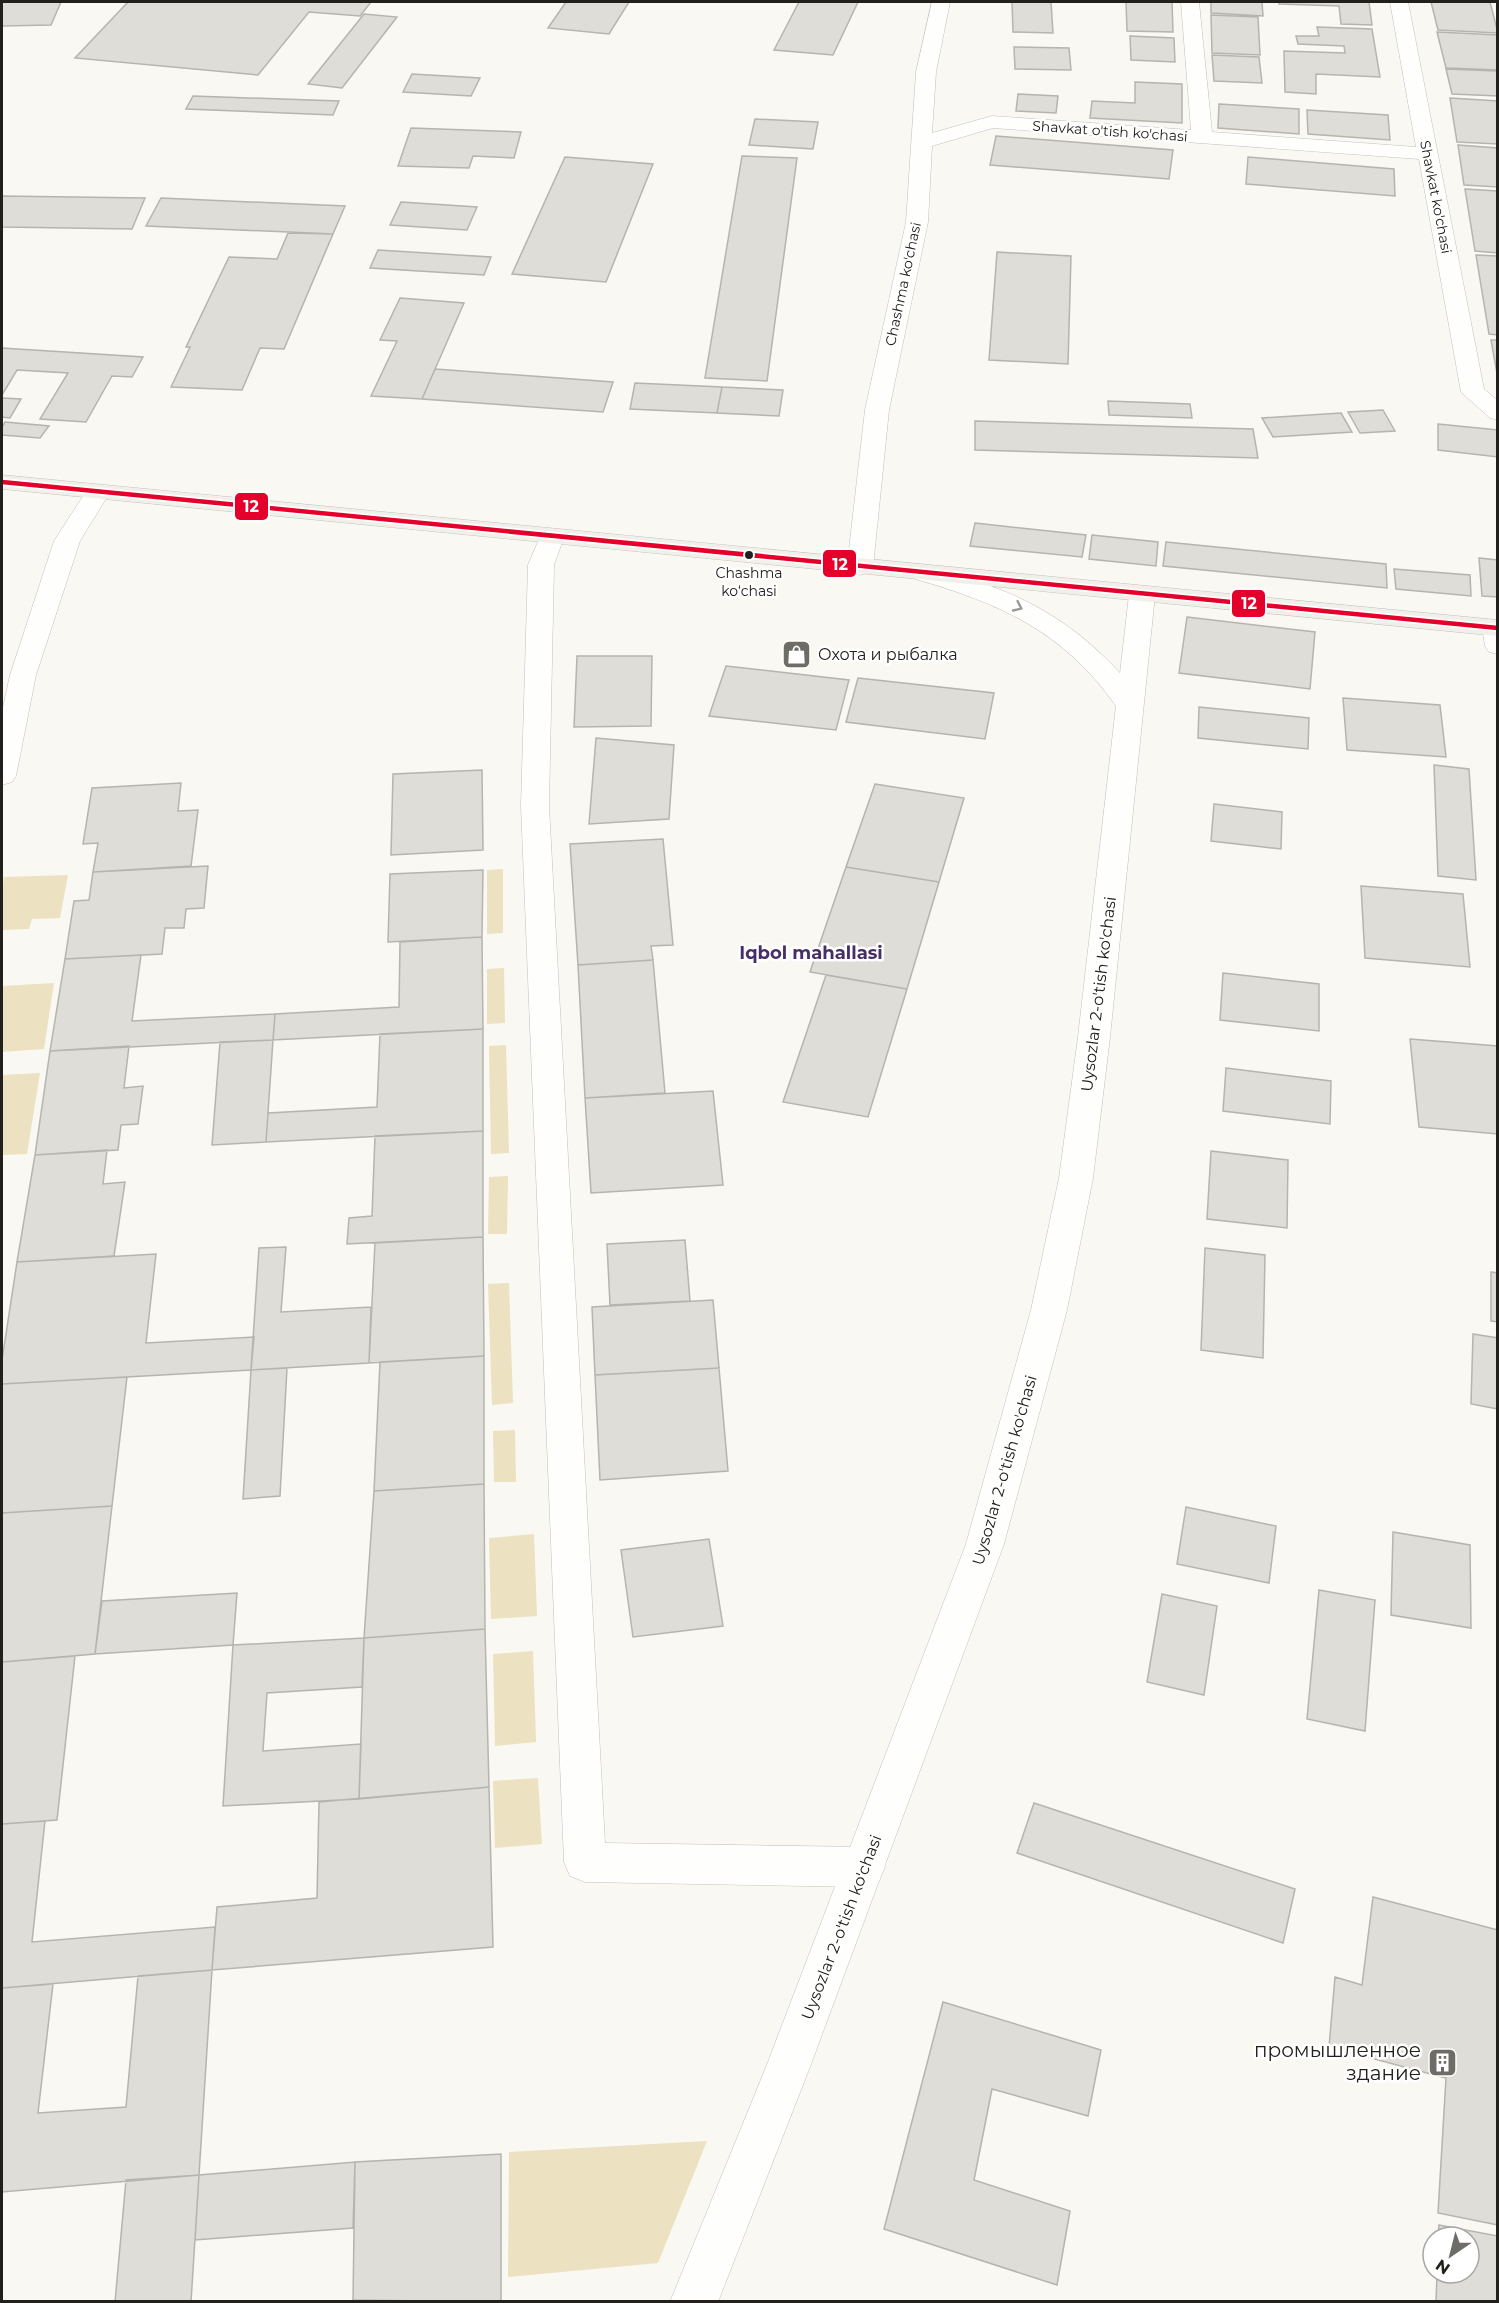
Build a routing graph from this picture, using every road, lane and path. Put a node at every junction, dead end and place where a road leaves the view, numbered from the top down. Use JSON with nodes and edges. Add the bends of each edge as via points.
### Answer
{"nodes":[{"id":1,"x":941,"y":2,"type":"edge"},
{"id":2,"x":1190,"y":2,"type":"edge"},
{"id":3,"x":1399,"y":2,"type":"edge"},
{"id":4,"x":1202,"y":137,"type":"junction"},
{"id":5,"x":921,"y":142,"type":"junction"},
{"id":6,"x":1428,"y":154,"type":"junction"},
{"id":7,"x":1497,"y":413,"type":"edge"},
{"id":8,"x":2,"y":482,"type":"edge"},
{"id":9,"x":98,"y":492,"type":"junction"},
{"id":10,"x":551,"y":537,"type":"junction"},
{"id":11,"x":860,"y":567,"type":"junction"},
{"id":12,"x":924,"y":574,"type":"junction"},
{"id":13,"x":1142,"y":595,"type":"junction"},
{"id":14,"x":1497,"y":634,"type":"edge"},
{"id":15,"x":1130,"y":706,"type":"junction"},
{"id":16,"x":2,"y":776,"type":"edge"},
{"id":17,"x":864,"y":1867,"type":"junction"},
{"id":18,"x":694,"y":2301,"type":"edge"}],
"edges":[{"from":1,"to":5,"type":"street","name":"Chashma ko'chasi","via":[[926,72]]},
{"from":2,"to":4,"type":"street","name":"Shavkat o'tish ko'chasi"},
{"from":3,"to":6,"type":"street","name":"Shavkat ko'chasi"},
{"from":4,"to":5,"type":"street","name":"Shavkat o'tish ko'chasi","via":[[992,122]]},
{"from":4,"to":6,"type":"street"},
{"from":5,"to":11,"type":"street","name":"Chashma ko'chasi","via":[[917,222],[877,410]]},
{"from":6,"to":7,"type":"street","name":"Shavkat ko'chasi","via":[[1473,392]]},
{"from":8,"to":9,"type":"main road"},
{"from":9,"to":10,"type":"main road"},
{"from":9,"to":16,"type":"street","via":[[67,541],[23,675]]},
{"from":10,"to":11,"type":"main road"},
{"from":10,"to":17,"type":"street","via":[[541,565],[535,806],[585,1862]]},
{"from":11,"to":12,"type":"main road"},
{"from":12,"to":13,"type":"main road"},
{"from":12,"to":15,"type":"street","one_way":true,"via":[[981,591],[1049,623],[1097,661]]},
{"from":13,"to":14,"type":"main road"},
{"from":13,"to":15,"type":"street","name":"Uysozlar 2-o'tish ko'chasi"},
{"from":15,"to":17,"type":"street","name":"Uysozlar 2-o'tish ko'chasi","via":[[1076,1178],[1049,1310],[985,1544]]},
{"from":17,"to":18,"type":"street","name":"Uysozlar 2-o'tish ko'chasi"}]}
